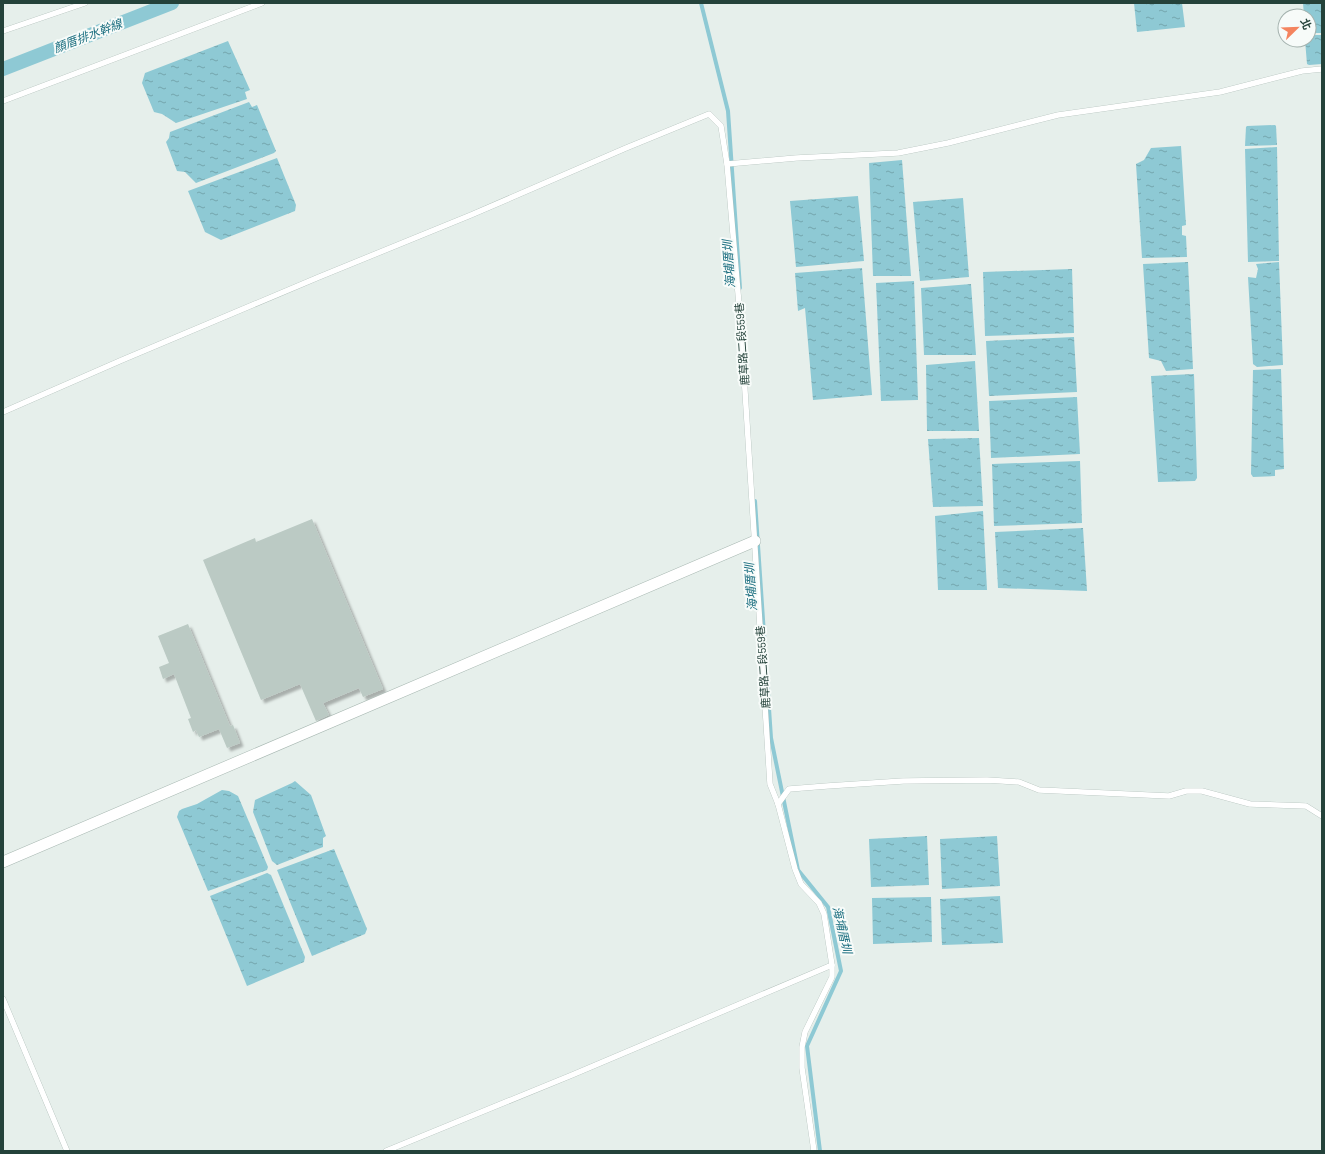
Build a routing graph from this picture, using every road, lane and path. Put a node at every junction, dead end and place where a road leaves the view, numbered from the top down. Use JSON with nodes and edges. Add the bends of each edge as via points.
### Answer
{"nodes":[{"id":1,"x":85,"y":3,"type":"edge"},
{"id":2,"x":262,"y":3,"type":"edge"},
{"id":3,"x":3,"y":31,"type":"edge"},
{"id":4,"x":1322,"y":69,"type":"edge"},
{"id":5,"x":3,"y":101,"type":"edge"},
{"id":6,"x":727,"y":164,"type":"junction"},
{"id":7,"x":3,"y":412,"type":"edge"},
{"id":8,"x":755,"y":541,"type":"junction"},
{"id":9,"x":778,"y":804,"type":"junction"},
{"id":10,"x":1322,"y":816,"type":"edge"},
{"id":11,"x":3,"y":862,"type":"edge"},
{"id":12,"x":832,"y":965,"type":"junction"},
{"id":13,"x":3,"y":999,"type":"edge"},
{"id":14,"x":67,"y":1151,"type":"edge"},
{"id":15,"x":386,"y":1151,"type":"edge"},
{"id":16,"x":814,"y":1151,"type":"edge"}],
"edges":[{"from":1,"to":3,"type":"lane"},
{"from":2,"to":5,"type":"lane"},
{"from":4,"to":6,"type":"lane","via":[[1302,71],[1220,92],[1058,115],[898,153]]},
{"from":6,"to":7,"type":"lane","name":"鹿草路二段559巷","via":[[721,126],[709,114]]},
{"from":6,"to":8,"type":"lane","name":"鹿草路二段559巷"},
{"from":8,"to":9,"type":"lane","name":"鹿草路二段559巷","via":[[770,784]]},
{"from":8,"to":11,"type":"street"},
{"from":9,"to":10,"type":"lane","via":[[789,790],[903,781],[987,780],[1019,782],[1039,790],[1169,796],[1186,791],[1202,791],[1250,804],[1306,806]]},
{"from":9,"to":12,"type":"lane","name":"鹿草路二段559巷","via":[[801,884],[819,903],[824,914]]},
{"from":12,"to":15,"type":"lane","via":[[572,1076]]},
{"from":12,"to":16,"type":"lane","name":"鹿草路二段559巷","via":[[832,978],[805,1032],[802,1047],[802,1068]]},
{"from":13,"to":14,"type":"lane"}]}
